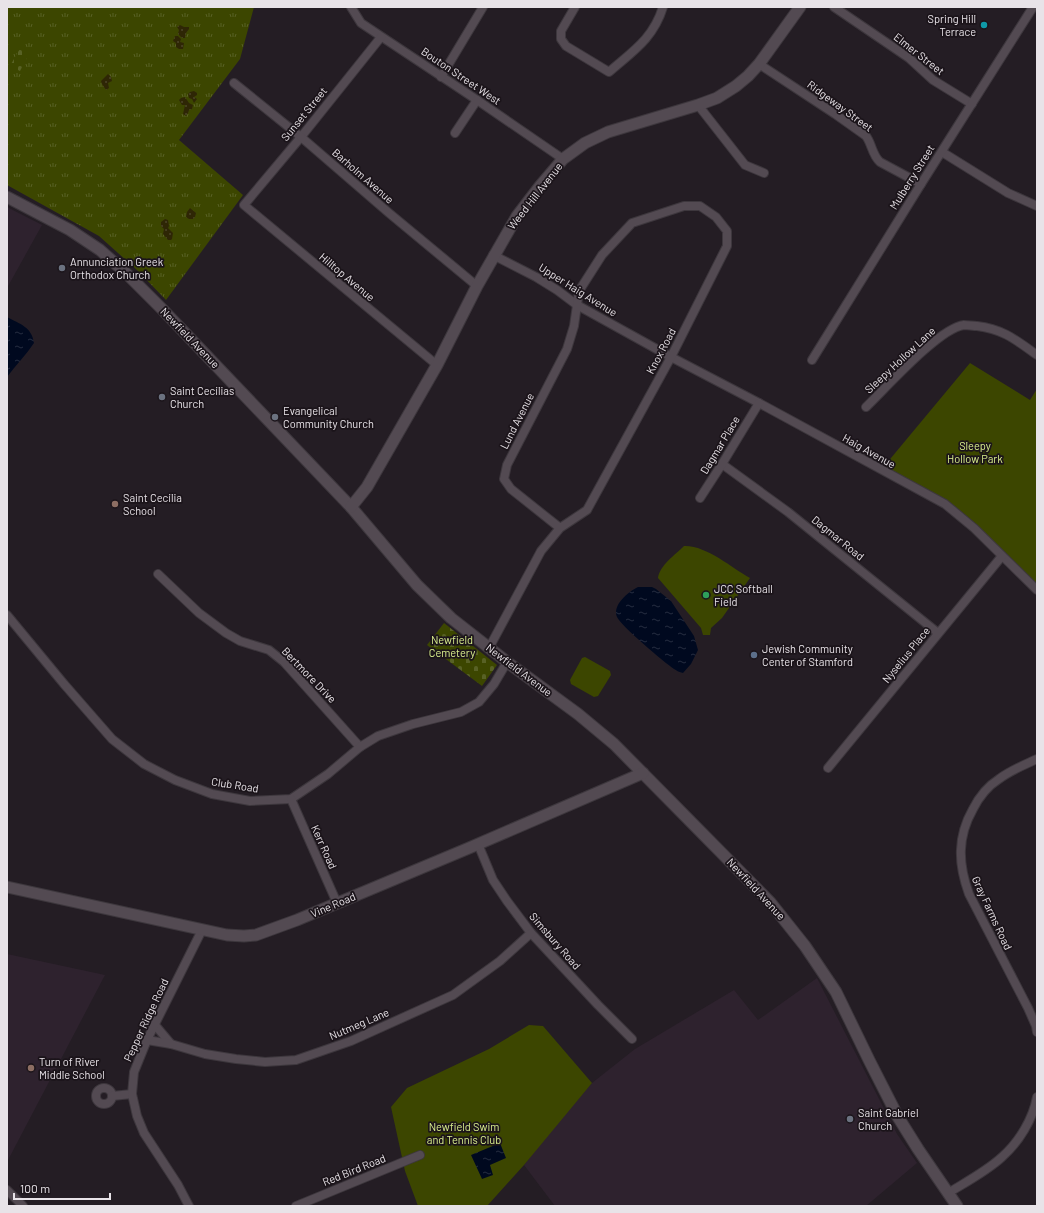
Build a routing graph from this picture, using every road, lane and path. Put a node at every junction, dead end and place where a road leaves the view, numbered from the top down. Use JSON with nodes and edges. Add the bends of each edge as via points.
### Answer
{"nodes":[{"id":1,"x":351,"y":7,"type":"edge"},
{"id":2,"x":483,"y":7,"type":"edge"},
{"id":3,"x":575,"y":7,"type":"edge"},
{"id":4,"x":663,"y":7,"type":"edge"},
{"id":5,"x":800,"y":7,"type":"edge"},
{"id":6,"x":834,"y":7,"type":"edge"},
{"id":7,"x":1033,"y":7,"type":"edge"},
{"id":8,"x":380,"y":37,"type":"junction"},
{"id":9,"x":759,"y":64,"type":"junction"},
{"id":10,"x":441,"y":77,"type":"junction"},
{"id":11,"x":234,"y":83,"type":"dead end"},
{"id":12,"x":477,"y":100,"type":"junction"},
{"id":13,"x":972,"y":104,"type":"junction"},
{"id":14,"x":698,"y":105,"type":"junction"},
{"id":15,"x":455,"y":132,"type":"dead end"},
{"id":16,"x":301,"y":136,"type":"junction"},
{"id":17,"x":942,"y":152,"type":"junction"},
{"id":18,"x":563,"y":159,"type":"junction"},
{"id":19,"x":764,"y":173,"type":"dead end"},
{"id":20,"x":921,"y":184,"type":"junction"},
{"id":21,"x":7,"y":197,"type":"edge"},
{"id":22,"x":244,"y":205,"type":"joint"},
{"id":23,"x":1037,"y":206,"type":"edge"},
{"id":24,"x":493,"y":255,"type":"junction"},
{"id":25,"x":477,"y":286,"type":"junction"},
{"id":26,"x":577,"y":305,"type":"junction"},
{"id":27,"x":1037,"y":355,"type":"edge"},
{"id":28,"x":671,"y":357,"type":"junction"},
{"id":29,"x":812,"y":360,"type":"dead end"},
{"id":30,"x":437,"y":365,"type":"junction"},
{"id":31,"x":758,"y":403,"type":"junction"},
{"id":32,"x":866,"y":407,"type":"dead end"},
{"id":33,"x":722,"y":464,"type":"junction"},
{"id":34,"x":700,"y":498,"type":"dead end"},
{"id":35,"x":351,"y":507,"type":"junction"},
{"id":36,"x":560,"y":528,"type":"junction"},
{"id":37,"x":1002,"y":556,"type":"junction"},
{"id":38,"x":158,"y":574,"type":"dead end"},
{"id":39,"x":1037,"y":590,"type":"edge"},
{"id":40,"x":7,"y":615,"type":"edge"},
{"id":41,"x":938,"y":633,"type":"junction"},
{"id":42,"x":489,"y":648,"type":"junction"},
{"id":43,"x":507,"y":662,"type":"junction"},
{"id":44,"x":360,"y":746,"type":"junction"},
{"id":45,"x":1037,"y":759,"type":"edge"},
{"id":46,"x":828,"y":768,"type":"dead end"},
{"id":47,"x":643,"y":773,"type":"junction"},
{"id":48,"x":291,"y":800,"type":"junction"},
{"id":49,"x":478,"y":844,"type":"junction"},
{"id":50,"x":7,"y":887,"type":"edge"},
{"id":51,"x":337,"y":902,"type":"junction"},
{"id":52,"x":202,"y":930,"type":"junction"},
{"id":53,"x":531,"y":933,"type":"junction"},
{"id":54,"x":155,"y":1025,"type":"junction"},
{"id":55,"x":1037,"y":1028,"type":"edge"},
{"id":56,"x":632,"y":1039,"type":"dead end"},
{"id":57,"x":148,"y":1040,"type":"junction"},
{"id":58,"x":171,"y":1044,"type":"junction"},
{"id":59,"x":132,"y":1094,"type":"junction"},
{"id":60,"x":112,"y":1096,"type":"dead end"},
{"id":61,"x":1037,"y":1097,"type":"edge"},
{"id":62,"x":420,"y":1155,"type":"dead end"},
{"id":63,"x":7,"y":1190,"type":"edge"},
{"id":64,"x":948,"y":1193,"type":"junction"},
{"id":65,"x":24,"y":1206,"type":"edge"},
{"id":66,"x":189,"y":1206,"type":"edge"},
{"id":67,"x":296,"y":1206,"type":"edge"},
{"id":68,"x":957,"y":1206,"type":"edge"}],
"edges":[{"from":1,"to":8,"type":"street","name":"Bouton Street West","via":[[361,23]]},
{"from":2,"to":10,"type":"street"},
{"from":3,"to":4,"type":"street","via":[[561,31],[561,39],[566,46],[609,72],[644,42],[656,26]]},
{"from":5,"to":9,"type":"main road","name":"Weed Hill Avenue"},
{"from":6,"to":13,"type":"street","name":"Elmer Street","via":[[908,58],[933,80]]},
{"from":7,"to":13,"type":"street","name":"Mulberry Street"},
{"from":8,"to":10,"type":"street","name":"Bouton Street West"},
{"from":8,"to":16,"type":"street","name":"Sunset Street"},
{"from":9,"to":14,"type":"main road","name":"Weed Hill Avenue","via":[[736,86],[717,98]]},
{"from":9,"to":20,"type":"street","name":"Ridgeway Street","via":[[866,136],[880,162]]},
{"from":10,"to":12,"type":"street","name":"Bouton Street West"},
{"from":11,"to":16,"type":"street","name":"Barholm Avenue"},
{"from":12,"to":15,"type":"street"},
{"from":12,"to":18,"type":"street","name":"Bouton Street West"},
{"from":13,"to":17,"type":"street","name":"Mulberry Street"},
{"from":14,"to":18,"type":"main road","name":"Weed Hill Avenue","via":[[608,132],[585,143]]},
{"from":14,"to":19,"type":"street","via":[[745,165]]},
{"from":16,"to":22,"type":"street","name":"Sunset Street"},
{"from":16,"to":25,"type":"street","name":"Barholm Avenue"},
{"from":17,"to":20,"type":"street","name":"Mulberry Street"},
{"from":17,"to":23,"type":"street","via":[[1008,193]]},
{"from":18,"to":24,"type":"main road","name":"Weed Hill Avenue","via":[[516,216]]},
{"from":20,"to":29,"type":"street","name":"Mulberry Street"},
{"from":21,"to":35,"type":"main road","name":"Newfield Avenue","via":[[70,230],[100,250],[128,275]]},
{"from":22,"to":30,"type":"street","name":"Hilltop Avenue"},
{"from":24,"to":25,"type":"main road","name":"Weed Hill Avenue"},
{"from":24,"to":26,"type":"street","name":"Upper Haig Avenue","via":[[536,277]]},
{"from":25,"to":30,"type":"main road","name":"Weed Hill Avenue"},
{"from":26,"to":28,"type":"street","name":"Upper Haig Avenue"},
{"from":26,"to":28,"type":"street","name":"Knox Road","via":[[579,291],[602,255],[632,223],[684,206],[700,206],[716,217],[727,231],[727,246]]},
{"from":26,"to":36,"type":"street","name":"Lund Avenue","via":[[567,349],[507,465],[504,478],[511,489]]},
{"from":27,"to":32,"type":"street","name":"Sleepy Hollow Lane","via":[[1001,332],[965,325],[955,327],[919,354]]},
{"from":28,"to":31,"type":"street","name":"Haig Avenue"},
{"from":28,"to":36,"type":"street","name":"Knox Road","via":[[587,510]]},
{"from":30,"to":35,"type":"main road","name":"Weed Hill Avenue","via":[[367,487]]},
{"from":31,"to":33,"type":"street","name":"Dagmar Place"},
{"from":31,"to":37,"type":"street","name":"Haig Avenue","via":[[944,504],[974,528]]},
{"from":33,"to":34,"type":"street","name":"Dagmar Place"},
{"from":33,"to":41,"type":"street","name":"Dagmar Road","via":[[788,512]]},
{"from":35,"to":42,"type":"main road","name":"Newfield Avenue","via":[[417,585],[451,618]]},
{"from":36,"to":42,"type":"street","name":"Knox Road","via":[[541,551]]},
{"from":37,"to":39,"type":"street","name":"Haig Avenue"},
{"from":37,"to":41,"type":"street","name":"Nyselius Place"},
{"from":38,"to":44,"type":"street","name":"Bertmore Drive","via":[[199,613],[226,633],[240,641],[269,650],[284,662]]},
{"from":40,"to":48,"type":"street","name":"Club Road","via":[[112,739],[144,764],[175,780],[212,794],[250,801]]},
{"from":41,"to":46,"type":"street","name":"Nyselius Place"},
{"from":42,"to":43,"type":"main road","name":"Newfield Avenue"},
{"from":43,"to":44,"type":"street","via":[[479,702],[462,712],[413,724],[378,736]]},
{"from":43,"to":47,"type":"main road","name":"Newfield Avenue","via":[[578,714]]},
{"from":44,"to":48,"type":"street","via":[[328,774]]},
{"from":45,"to":55,"type":"street","name":"Gray Farms Road","via":[[1011,771],[988,788],[968,817],[960,846],[963,878],[969,894]]},
{"from":47,"to":49,"type":"main road","name":"Vine Road"},
{"from":47,"to":64,"type":"main road","name":"Newfield Avenue","via":[[766,898],[805,946],[836,992],[908,1135]]},
{"from":48,"to":51,"type":"street","name":"Kerr Road"},
{"from":49,"to":51,"type":"main road","name":"Vine Road"},
{"from":49,"to":53,"type":"street","name":"Simsbury Road","via":[[494,880]]},
{"from":50,"to":52,"type":"main road","name":"Vine Road"},
{"from":51,"to":52,"type":"main road","name":"Vine Road","via":[[256,935],[228,935]]},
{"from":52,"to":54,"type":"street","name":"Pepper Ridge Road"},
{"from":53,"to":56,"type":"street","name":"Simsbury Road"},
{"from":53,"to":58,"type":"street","name":"Nutmeg Lane","via":[[500,961],[453,995],[351,1041],[296,1060],[265,1062],[236,1059],[205,1054]]},
{"from":54,"to":57,"type":"street","name":"Pepper Ridge Road"},
{"from":54,"to":58,"type":"street"},
{"from":57,"to":58,"type":"street","name":"Nutmeg Lane"},
{"from":57,"to":59,"type":"street","name":"Pepper Ridge Road","via":[[134,1072]]},
{"from":59,"to":60,"type":"street"},
{"from":59,"to":66,"type":"street","name":"Pepper Ridge Road","via":[[144,1133]]},
{"from":61,"to":64,"type":"street","via":[[1019,1138],[1002,1158]]},
{"from":62,"to":67,"type":"street","name":"Red Bird Road"},
{"from":63,"to":65,"type":"street"},
{"from":64,"to":68,"type":"main road","name":"Newfield Avenue"}]}
